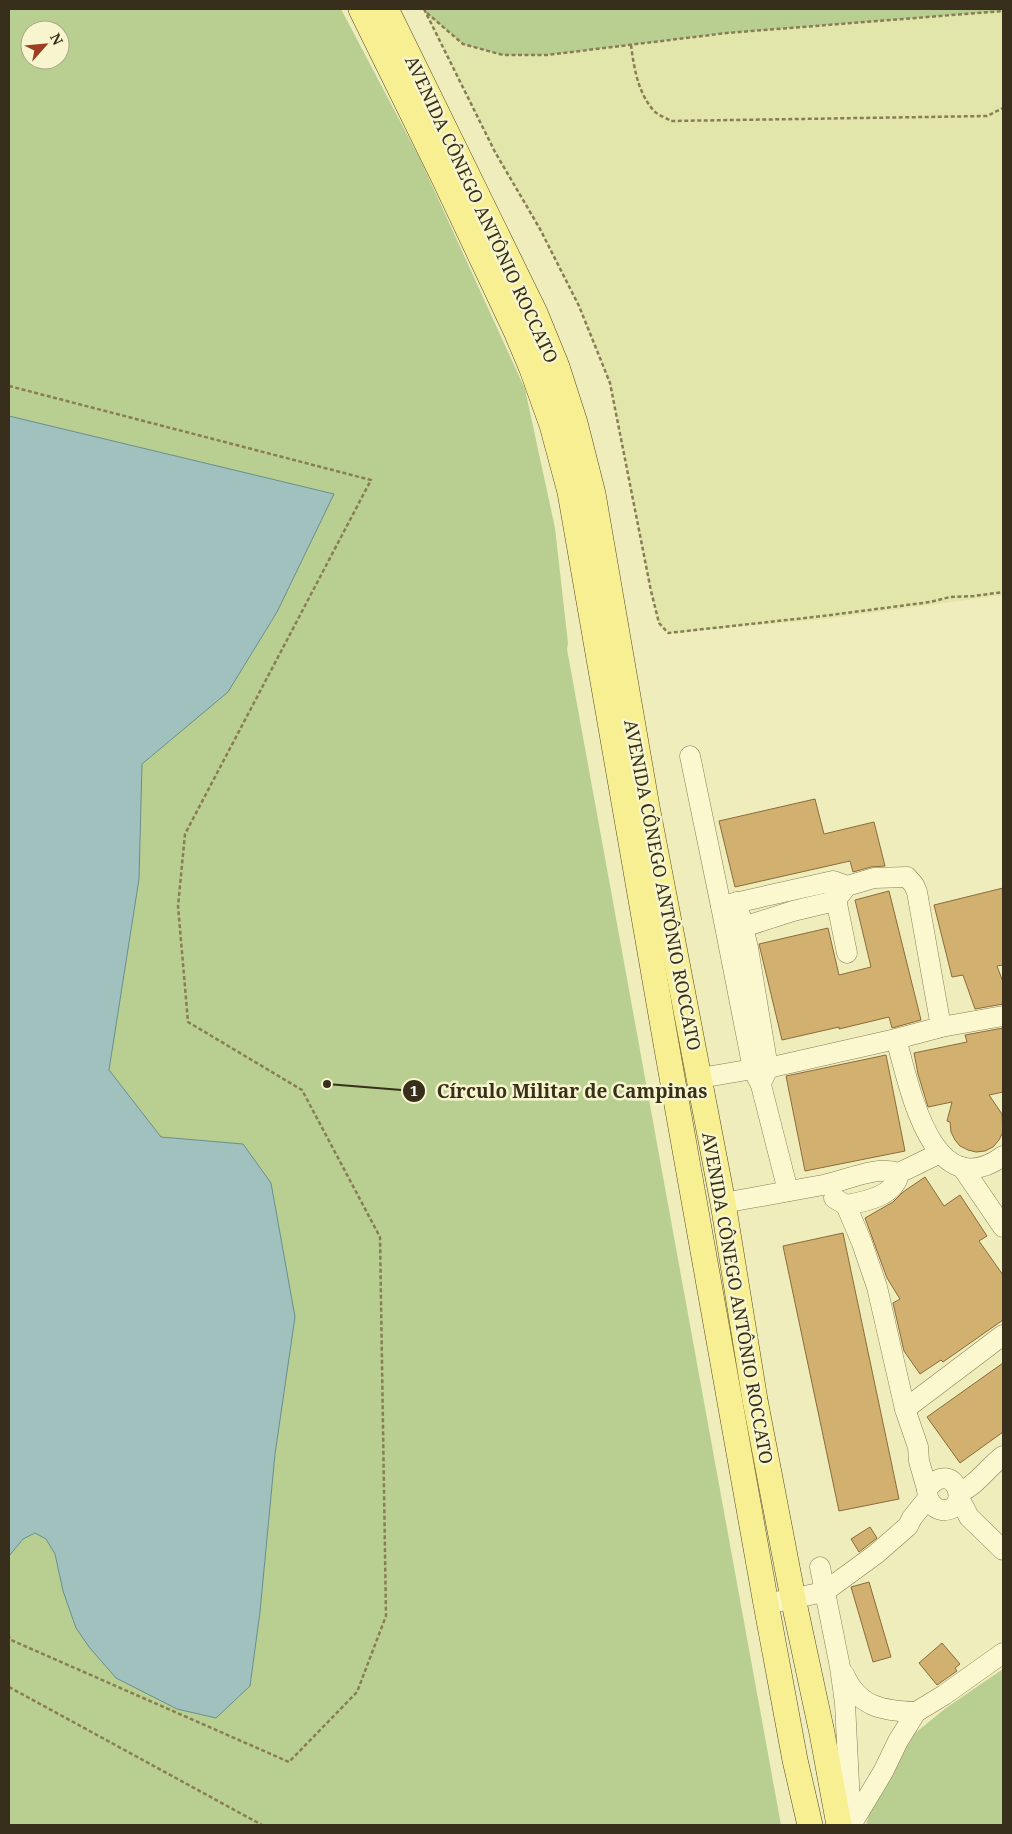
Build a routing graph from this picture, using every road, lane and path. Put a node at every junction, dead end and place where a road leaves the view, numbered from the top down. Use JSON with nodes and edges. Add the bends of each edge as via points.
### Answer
{"nodes":[{"id":1,"x":361,"y":9,"type":"edge"},
{"id":2,"x":386,"y":9,"type":"edge"},
{"id":3,"x":425,"y":10,"type":"edge"},
{"id":4,"x":1003,"y":11,"type":"edge"},
{"id":5,"x":631,"y":45,"type":"junction"},
{"id":6,"x":1003,"y":108,"type":"edge"},
{"id":7,"x":9,"y":386,"type":"edge"},
{"id":8,"x":1003,"y":592,"type":"edge"},
{"id":9,"x":690,"y":756,"type":"dead end"},
{"id":10,"x":838,"y":889,"type":"junction"},
{"id":11,"x":729,"y":904,"type":"junction"},
{"id":12,"x":735,"y":929,"type":"junction"},
{"id":13,"x":847,"y":953,"type":"dead end"},
{"id":14,"x":1003,"y":1016,"type":"edge"},
{"id":15,"x":941,"y":1026,"type":"junction"},
{"id":16,"x":896,"y":1039,"type":"junction"},
{"id":17,"x":760,"y":1074,"type":"junction"},
{"id":18,"x":700,"y":1078,"type":"junction"},
{"id":19,"x":940,"y":1153,"type":"junction"},
{"id":20,"x":1003,"y":1156,"type":"edge"},
{"id":21,"x":962,"y":1167,"type":"junction"},
{"id":22,"x":899,"y":1173,"type":"junction"},
{"id":23,"x":824,"y":1185,"type":"junction"},
{"id":24,"x":788,"y":1190,"type":"junction"},
{"id":25,"x":722,"y":1203,"type":"junction"},
{"id":26,"x":846,"y":1205,"type":"junction"},
{"id":27,"x":1003,"y":1228,"type":"edge"},
{"id":28,"x":1003,"y":1335,"type":"edge"},
{"id":29,"x":905,"y":1409,"type":"junction"},
{"id":30,"x":996,"y":1461,"type":"edge"},
{"id":31,"x":945,"y":1495,"type":"junction"},
{"id":32,"x":1003,"y":1550,"type":"edge"},
{"id":33,"x":820,"y":1567,"type":"dead end"},
{"id":34,"x":824,"y":1592,"type":"junction"},
{"id":35,"x":793,"y":1598,"type":"junction"},
{"id":36,"x":766,"y":1604,"type":"junction"},
{"id":37,"x":9,"y":1638,"type":"edge"},
{"id":38,"x":1003,"y":1653,"type":"edge"},
{"id":39,"x":840,"y":1666,"type":"junction"},
{"id":40,"x":9,"y":1687,"type":"edge"},
{"id":41,"x":916,"y":1712,"type":"junction"},
{"id":42,"x":262,"y":1825,"type":"edge"},
{"id":43,"x":810,"y":1825,"type":"edge"},
{"id":44,"x":839,"y":1825,"type":"edge"},
{"id":45,"x":851,"y":1825,"type":"edge"}],
"edges":[{"from":1,"to":36,"type":"main road","name":"AVENIDA CÔNEGO ANTÔNIO ROCCATO","via":[[516,331],[552,425],[570,492]]},
{"from":2,"to":18,"type":"main road","name":"AVENIDA CÔNEGO ANTÔNIO ROCCATO","via":[[534,313],[557,367],[575,423],[593,494],[647,807]]},
{"from":3,"to":5,"type":"path","via":[[463,44],[503,55],[547,55]]},
{"from":3,"to":8,"type":"path","via":[[495,152],[580,306],[610,383],[653,599],[659,623],[668,633]]},
{"from":4,"to":5,"type":"path","via":[[727,33]]},
{"from":5,"to":6,"type":"path","via":[[640,90],[655,112],[671,121],[987,116]]},
{"from":7,"to":37,"type":"path","via":[[371,480],[185,834],[178,906],[188,1022],[302,1090],[380,1237],[386,1616],[357,1692],[289,1762]]},
{"from":9,"to":11,"type":"street"},
{"from":10,"to":11,"type":"street"},
{"from":10,"to":12,"type":"street","via":[[793,911]]},
{"from":10,"to":13,"type":"street"},
{"from":10,"to":15,"type":"street","via":[[874,878],[895,876],[907,877],[914,885]]},
{"from":11,"to":12,"type":"street"},
{"from":12,"to":17,"type":"street"},
{"from":14,"to":15,"type":"street"},
{"from":15,"to":16,"type":"street"},
{"from":16,"to":17,"type":"street"},
{"from":16,"to":19,"type":"street","via":[[918,1114]]},
{"from":17,"to":18,"type":"street"},
{"from":17,"to":24,"type":"street"},
{"from":18,"to":25,"type":"main road","name":"AVENIDA CÔNEGO ANTÔNIO ROCCATO"},
{"from":19,"to":21,"type":"street"},
{"from":19,"to":22,"type":"street"},
{"from":20,"to":21,"type":"street","via":[[988,1165]]},
{"from":21,"to":27,"type":"street"},
{"from":22,"to":23,"type":"street","via":[[880,1171]]},
{"from":22,"to":26,"type":"street","via":[[895,1185],[888,1191]]},
{"from":23,"to":24,"type":"street"},
{"from":23,"to":26,"type":"street","via":[[837,1201]]},
{"from":24,"to":25,"type":"street"},
{"from":25,"to":35,"type":"main road","name":"AVENIDA CÔNEGO ANTÔNIO ROCCATO"},
{"from":26,"to":29,"type":"street","via":[[877,1287]]},
{"from":28,"to":29,"type":"street"},
{"from":29,"to":31,"type":"street","via":[[918,1447]]},
{"from":30,"to":31,"type":"street","via":[[969,1488]]},
{"from":31,"to":32,"type":"street"},
{"from":31,"to":34,"type":"street","via":[[912,1518],[908,1526],[876,1554]]},
{"from":33,"to":34,"type":"street"},
{"from":34,"to":35,"type":"street"},
{"from":34,"to":39,"type":"street"},
{"from":35,"to":36,"type":"street"},
{"from":35,"to":44,"type":"main road","name":"AVENIDA CÔNEGO ANTÔNIO ROCCATO"},
{"from":36,"to":43,"type":"main road","name":"AVENIDA CÔNEGO ANTÔNIO ROCCATO"},
{"from":38,"to":41,"type":"street"},
{"from":39,"to":41,"type":"street","via":[[854,1693],[866,1701],[887,1710]]},
{"from":39,"to":45,"type":"street"},
{"from":40,"to":42,"type":"path"},
{"from":41,"to":45,"type":"street"}]}
